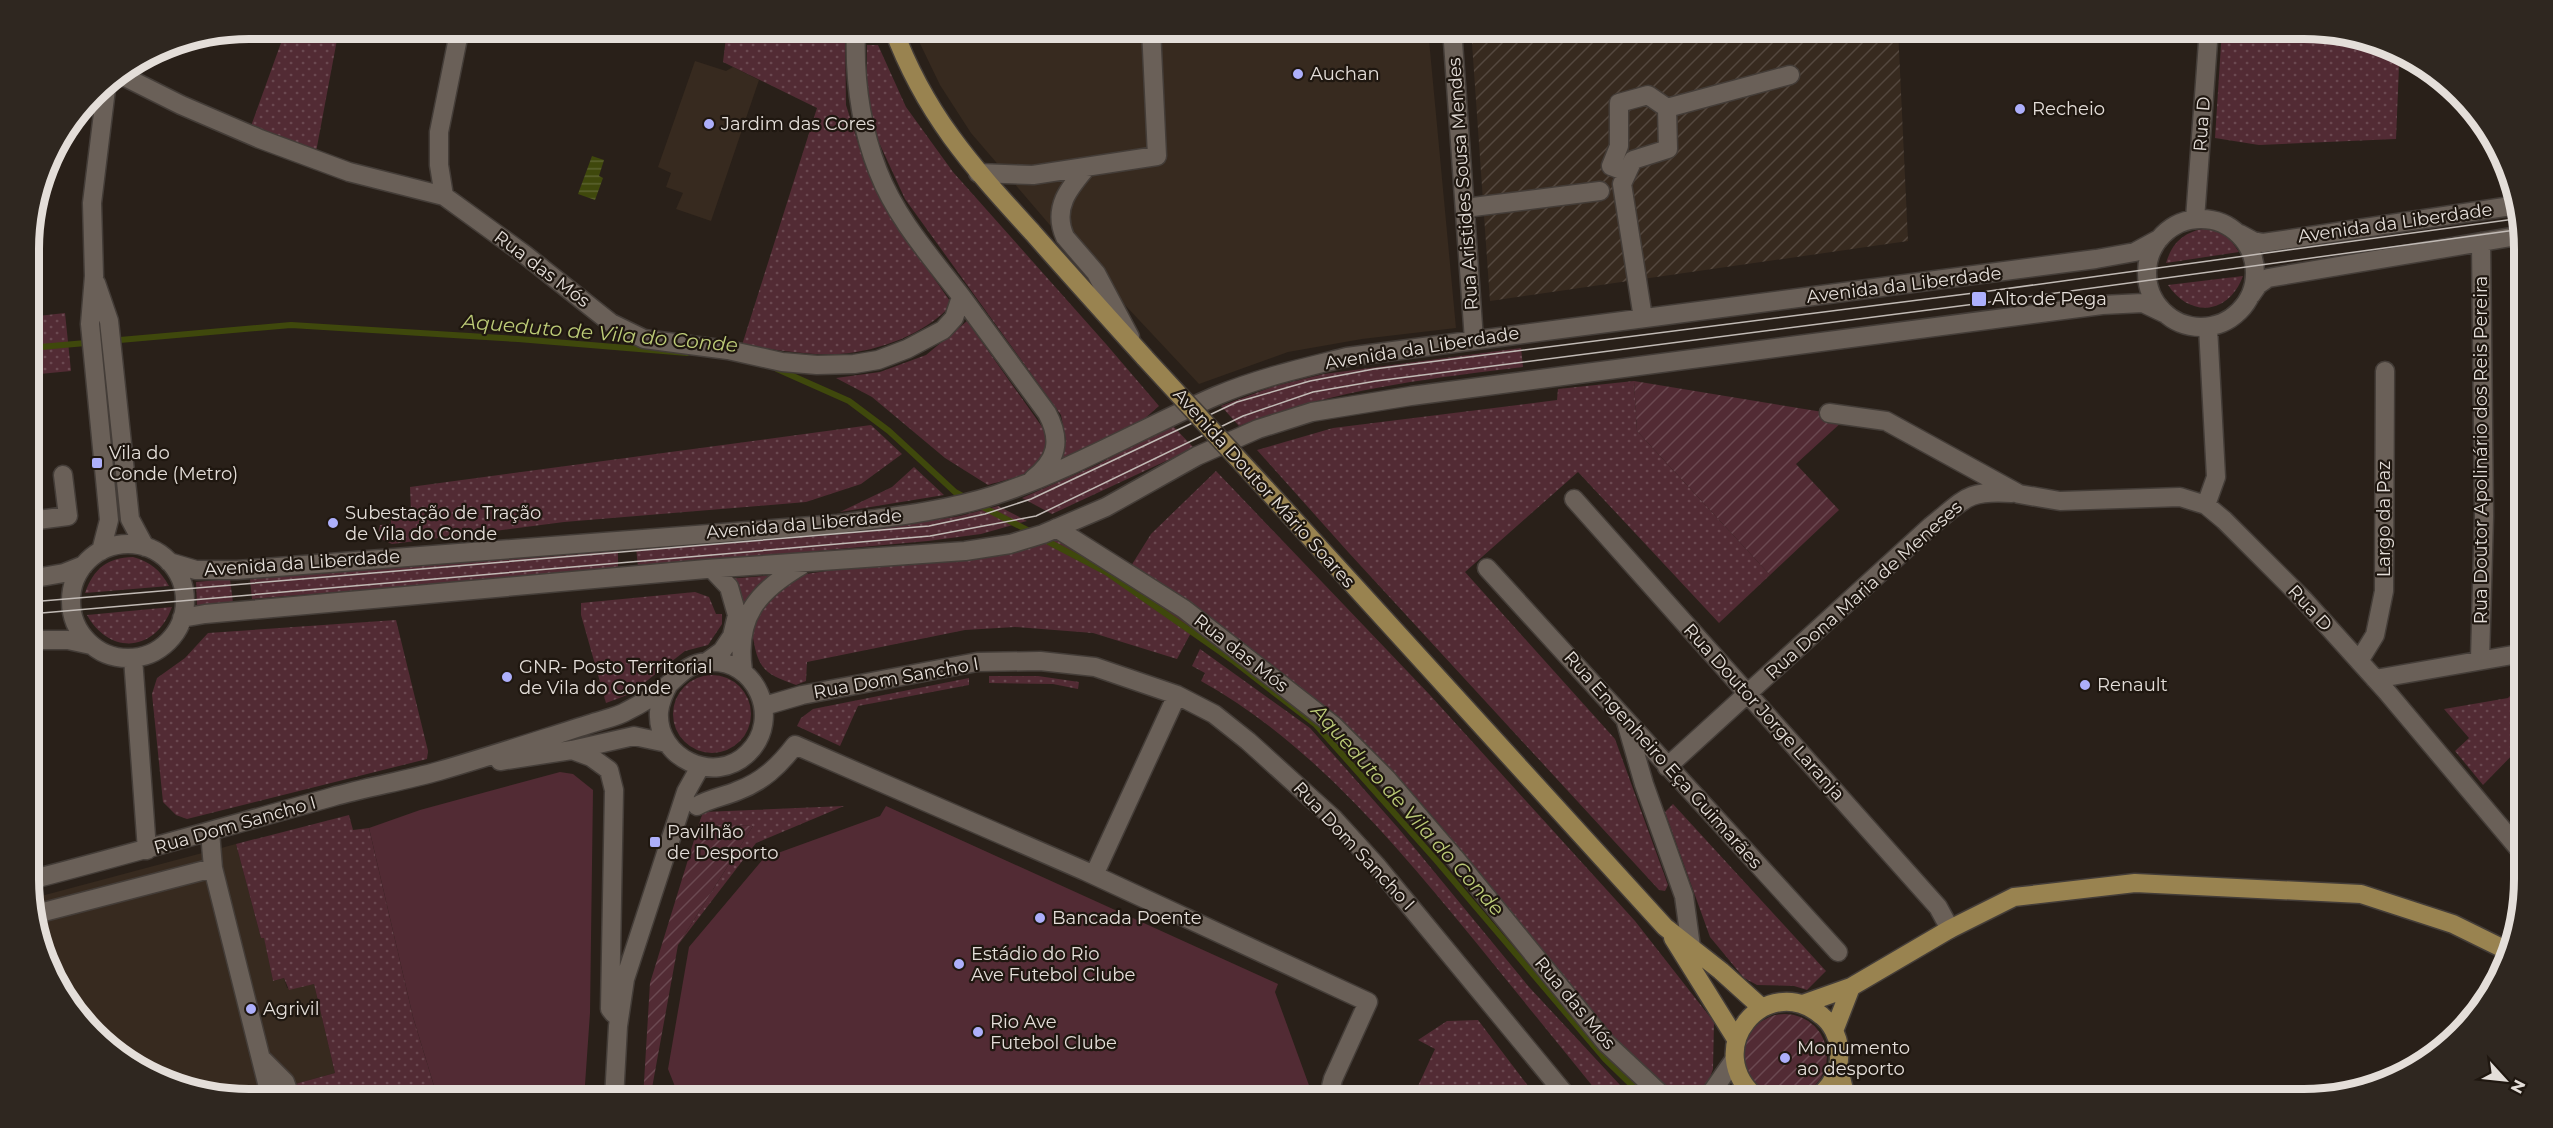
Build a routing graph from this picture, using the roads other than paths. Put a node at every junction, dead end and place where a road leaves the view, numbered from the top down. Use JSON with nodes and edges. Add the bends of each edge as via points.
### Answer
{"nodes":[{"id":1,"x":458,"y":39,"type":"edge"},
{"id":2,"x":856,"y":39,"type":"edge"},
{"id":3,"x":896,"y":39,"type":"edge"},
{"id":4,"x":1152,"y":39,"type":"edge"},
{"id":5,"x":1453,"y":39,"type":"edge"},
{"id":6,"x":2208,"y":39,"type":"edge"},
{"id":7,"x":1790,"y":75,"type":"dead end"},
{"id":8,"x":127,"y":78,"type":"edge"},
{"id":9,"x":105,"y":97,"type":"edge"},
{"id":10,"x":1666,"y":108,"type":"junction"},
{"id":11,"x":1087,"y":167,"type":"junction"},
{"id":12,"x":1622,"y":170,"type":"junction"},
{"id":13,"x":978,"y":173,"type":"junction"},
{"id":14,"x":1600,"y":191,"type":"junction"},
{"id":15,"x":1624,"y":195,"type":"junction"},
{"id":16,"x":444,"y":196,"type":"junction"},
{"id":17,"x":2509,"y":206,"type":"edge"},
{"id":18,"x":1465,"y":208,"type":"junction"},
{"id":19,"x":2194,"y":219,"type":"junction"},
{"id":20,"x":2238,"y":233,"type":"junction"},
{"id":21,"x":2513,"y":237,"type":"edge"},
{"id":22,"x":2159,"y":239,"type":"junction"},
{"id":23,"x":2481,"y":242,"type":"junction"},
{"id":24,"x":94,"y":276,"type":"junction"},
{"id":25,"x":961,"y":297,"type":"junction"},
{"id":26,"x":2250,"y":297,"type":"junction"},
{"id":27,"x":2164,"y":313,"type":"junction"},
{"id":28,"x":1643,"y":318,"type":"junction"},
{"id":29,"x":2208,"y":327,"type":"junction"},
{"id":30,"x":1474,"y":340,"type":"junction"},
{"id":31,"x":1140,"y":352,"type":"junction"},
{"id":32,"x":2385,"y":371,"type":"dead end"},
{"id":33,"x":1829,"y":413,"type":"dead end"},
{"id":34,"x":63,"y":475,"type":"dead end"},
{"id":35,"x":1027,"y":484,"type":"junction"},
{"id":36,"x":2019,"y":494,"type":"junction"},
{"id":37,"x":1574,"y":499,"type":"dead end"},
{"id":38,"x":2206,"y":505,"type":"junction"},
{"id":39,"x":39,"y":520,"type":"edge"},
{"id":40,"x":1056,"y":528,"type":"junction"},
{"id":41,"x":145,"y":547,"type":"junction"},
{"id":42,"x":101,"y":551,"type":"junction"},
{"id":43,"x":169,"y":562,"type":"junction"},
{"id":44,"x":806,"y":562,"type":"junction"},
{"id":45,"x":84,"y":565,"type":"junction"},
{"id":46,"x":1487,"y":568,"type":"dead end"},
{"id":47,"x":712,"y":569,"type":"junction"},
{"id":48,"x":39,"y":577,"type":"edge"},
{"id":49,"x":182,"y":618,"type":"junction"},
{"id":50,"x":39,"y":640,"type":"edge"},
{"id":51,"x":91,"y":645,"type":"junction"},
{"id":52,"x":2514,"y":654,"type":"edge"},
{"id":53,"x":133,"y":658,"type":"junction"},
{"id":54,"x":2480,"y":659,"type":"junction"},
{"id":55,"x":2359,"y":661,"type":"junction"},
{"id":56,"x":708,"y":662,"type":"junction"},
{"id":57,"x":743,"y":671,"type":"junction"},
{"id":58,"x":2375,"y":679,"type":"junction"},
{"id":59,"x":669,"y":684,"type":"junction"},
{"id":60,"x":1748,"y":694,"type":"junction"},
{"id":61,"x":1177,"y":695,"type":"junction"},
{"id":62,"x":764,"y":706,"type":"junction"},
{"id":63,"x":1624,"y":718,"type":"junction"},
{"id":64,"x":667,"y":743,"type":"junction"},
{"id":65,"x":572,"y":750,"type":"junction"},
{"id":66,"x":700,"y":766,"type":"junction"},
{"id":67,"x":1667,"y":767,"type":"junction"},
{"id":68,"x":439,"y":771,"type":"junction"},
{"id":69,"x":697,"y":806,"type":"dead end"},
{"id":70,"x":210,"y":832,"type":"junction"},
{"id":71,"x":2514,"y":843,"type":"edge"},
{"id":72,"x":147,"y":850,"type":"junction"},
{"id":73,"x":213,"y":868,"type":"junction"},
{"id":74,"x":1094,"y":875,"type":"junction"},
{"id":75,"x":39,"y":878,"type":"edge"},
{"id":76,"x":42,"y":912,"type":"edge"},
{"id":77,"x":1665,"y":927,"type":"junction"},
{"id":78,"x":1950,"y":929,"type":"junction"},
{"id":79,"x":1691,"y":947,"type":"junction"},
{"id":80,"x":2502,"y":947,"type":"edge"},
{"id":81,"x":1838,"y":952,"type":"dead end"},
{"id":82,"x":1851,"y":987,"type":"junction"},
{"id":83,"x":1803,"y":1004,"type":"junction"},
{"id":84,"x":1762,"y":1008,"type":"junction"},
{"id":85,"x":619,"y":1021,"type":"junction"},
{"id":86,"x":1834,"y":1030,"type":"junction"},
{"id":87,"x":1736,"y":1039,"type":"junction"},
{"id":88,"x":1734,"y":1059,"type":"junction"},
{"id":89,"x":262,"y":1060,"type":"junction"},
{"id":90,"x":1837,"y":1071,"type":"junction"},
{"id":91,"x":269,"y":1089,"type":"edge"},
{"id":92,"x":287,"y":1089,"type":"edge"},
{"id":93,"x":615,"y":1089,"type":"edge"},
{"id":94,"x":1330,"y":1089,"type":"edge"},
{"id":95,"x":1561,"y":1089,"type":"edge"},
{"id":96,"x":1655,"y":1089,"type":"edge"},
{"id":97,"x":1714,"y":1089,"type":"edge"},
{"id":98,"x":1746,"y":1089,"type":"edge"},
{"id":99,"x":1826,"y":1089,"type":"edge"},
{"id":100,"x":1844,"y":1089,"type":"edge"}],
"edges":[{"from":1,"to":16,"type":"street","via":[[439,132]]},
{"from":2,"to":25,"type":"street","via":[[857,91],[878,172],[902,216]]},
{"from":3,"to":13,"type":"main road","name":"Avenida Doutor Mário Soares","via":[[931,109]]},
{"from":4,"to":11,"type":"street","via":[[1157,156]]},
{"from":5,"to":18,"type":"street","name":"Rua Aristides Sousa Mendes"},
{"from":6,"to":19,"type":"street","name":"Rua D"},
{"from":7,"to":10,"type":"street"},
{"from":8,"to":16,"type":"street","name":"Rua das Mós","via":[[260,139],[349,172]]},
{"from":9,"to":24,"type":"street","via":[[92,202]]},
{"from":10,"to":12,"type":"street","via":[[1668,149],[1633,160]]},
{"from":10,"to":12,"type":"street","via":[[1648,95],[1619,103],[1619,146],[1611,166]]},
{"from":11,"to":13,"type":"street","via":[[1033,174]]},
{"from":11,"to":31,"type":"street","via":[[1065,193],[1060,211],[1061,230],[1096,273]]},
{"from":12,"to":14,"type":"street"},
{"from":12,"to":15,"type":"street"},
{"from":13,"to":31,"type":"main road","name":"Avenida Doutor Mário Soares"},
{"from":14,"to":15,"type":"street"},
{"from":14,"to":18,"type":"street"},
{"from":15,"to":28,"type":"street"},
{"from":16,"to":25,"type":"street","name":"Rua das Mós","via":[[611,323],[644,339],[782,362],[854,364],[907,349],[943,330],[954,318]]},
{"from":17,"to":20,"type":"street","name":"Avenida da Liberdade","via":[[2263,243]]},
{"from":18,"to":30,"type":"street","name":"Rua Aristides Sousa Mendes"},
{"from":19,"to":20,"type":"street","via":[[2210,219]]},
{"from":19,"to":22,"type":"street","via":[[2175,226]]},
{"from":20,"to":26,"type":"street","via":[[2254,263]]},
{"from":21,"to":23,"type":"street","name":"Avenida da Liberdade"},
{"from":22,"to":27,"type":"street","via":[[2148,262],[2147,275],[2154,299]]},
{"from":22,"to":28,"type":"street","name":"Avenida da Liberdade","via":[[2135,252],[2096,260]]},
{"from":23,"to":26,"type":"street","name":"Avenida da Liberdade","via":[[2268,278]]},
{"from":23,"to":54,"type":"street","name":"Rua Doutor Apolinário dos Reis Pereira","via":[[2484,516]]},
{"from":24,"to":41,"type":"street","via":[[110,321],[130,519]]},
{"from":24,"to":42,"type":"street","via":[[90,324],[109,520]]},
{"from":25,"to":35,"type":"street","via":[[1054,427],[1053,456],[1046,468]]},
{"from":26,"to":29,"type":"street","via":[[2240,311]]},
{"from":27,"to":29,"type":"street","via":[[2191,326]]},
{"from":27,"to":40,"type":"street","name":"Avenida da Liberdade","via":[[2143,303],[2102,305],[1312,412],[1258,429],[1197,456],[1106,507]]},
{"from":28,"to":30,"type":"street","name":"Avenida da Liberdade"},
{"from":29,"to":38,"type":"street","via":[[2216,477]]},
{"from":30,"to":35,"type":"street","name":"Avenida da Liberdade","via":[[1347,357],[1257,381]]},
{"from":31,"to":77,"type":"main road","name":"Avenida Doutor Mário Soares","bridge":true},
{"from":32,"to":55,"type":"street","name":"Largo da Paz","via":[[2384,591],[2375,635]]},
{"from":33,"to":36,"type":"street","via":[[1886,421]]},
{"from":34,"to":39,"type":"street","via":[[68,516]]},
{"from":35,"to":43,"type":"street","name":"Avenida da Liberdade","via":[[942,508],[838,524],[237,570],[196,570]]},
{"from":36,"to":38,"type":"street","via":[[2060,501],[2180,497]]},
{"from":36,"to":60,"type":"street","name":"Rua Dona Maria de Meneses","via":[[1975,493],[1963,501]]},
{"from":37,"to":60,"type":"street","name":"Rua Doutor Jorge Laranja"},
{"from":38,"to":55,"type":"street","name":"Rua D","via":[[2272,568]]},
{"from":40,"to":44,"type":"street","name":"Avenida da Liberdade","via":[[1010,544]]},
{"from":40,"to":96,"type":"street","name":"Rua das Mós","via":[[1184,609],[1333,725],[1387,779],[1454,857],[1606,1043]]},
{"from":41,"to":42,"type":"street","via":[[115,545]]},
{"from":41,"to":43,"type":"street"},
{"from":42,"to":45,"type":"street"},
{"from":43,"to":49,"type":"street","via":[[182,582]]},
{"from":44,"to":47,"type":"street","name":"Avenida da Liberdade"},
{"from":44,"to":57,"type":"street","via":[[770,585],[746,618]]},
{"from":45,"to":48,"type":"street"},
{"from":45,"to":51,"type":"street","via":[[74,581],[71,605],[75,624]]},
{"from":46,"to":63,"type":"street","name":"Rua Engenheiro Eça Guimarães"},
{"from":47,"to":49,"type":"street","name":"Avenida da Liberdade"},
{"from":47,"to":56,"type":"street","via":[[729,587],[737,615],[732,636]]},
{"from":49,"to":53,"type":"street","via":[[164,646]]},
{"from":50,"to":51,"type":"street"},
{"from":51,"to":53,"type":"street","via":[[118,658]]},
{"from":52,"to":54,"type":"street"},
{"from":53,"to":72,"type":"street"},
{"from":54,"to":58,"type":"street"},
{"from":55,"to":58,"type":"street","name":"Rua D"},
{"from":56,"to":57,"type":"street","via":[[726,663]]},
{"from":56,"to":59,"type":"street","name":"Rua Dom Sancho I","via":[[686,669]]},
{"from":57,"to":62,"type":"street","via":[[753,681]]},
{"from":58,"to":71,"type":"street","name":"Rua D"},
{"from":59,"to":64,"type":"street","via":[[659,713]]},
{"from":59,"to":68,"type":"street","name":"Rua Dom Sancho I","via":[[625,712]]},
{"from":60,"to":67,"type":"street","name":"Rua Dona Maria de Meneses"},
{"from":60,"to":78,"type":"street","name":"Rua Doutor Jorge Laranja","via":[[1938,907]]},
{"from":61,"to":62,"type":"street","name":"Rua Dom Sancho I","via":[[1095,667],[1040,661],[977,662],[802,695]]},
{"from":61,"to":74,"type":"street"},
{"from":61,"to":95,"type":"street","name":"Rua Dom Sancho I","via":[[1214,714],[1334,819]]},
{"from":62,"to":66,"type":"street","via":[[759,739],[748,753],[734,763]]},
{"from":63,"to":67,"type":"street","name":"Rua Engenheiro Eça Guimarães"},
{"from":63,"to":79,"type":"street","via":[[1684,896]]},
{"from":64,"to":65,"type":"street","name":"Rua Dom Sancho I","via":[[634,736]]},
{"from":64,"to":66,"type":"street","name":"Rua Dom Sancho I","via":[[687,762]]},
{"from":65,"to":68,"type":"street","name":"Rua Dom Sancho I"},
{"from":65,"to":85,"type":"street","via":[[609,770],[614,790],[610,1008]]},
{"from":66,"to":85,"type":"street","via":[[686,792],[625,979]]},
{"from":67,"to":81,"type":"street","name":"Rua Engenheiro Eça Guimarães"},
{"from":68,"to":70,"type":"street","name":"Rua Dom Sancho I"},
{"from":69,"to":74,"type":"street","via":[[765,777],[795,745]]},
{"from":70,"to":72,"type":"street","name":"Rua Dom Sancho I"},
{"from":70,"to":73,"type":"street"},
{"from":72,"to":75,"type":"street","name":"Rua Dom Sancho I"},
{"from":73,"to":76,"type":"street"},
{"from":73,"to":89,"type":"street"},
{"from":74,"to":94,"type":"street","via":[[1368,1002]]},
{"from":77,"to":79,"type":"main road","name":"Avenida Doutor Mário Soares"},
{"from":77,"to":87,"type":"main road","name":"Avenida Doutor Mário Soares"},
{"from":78,"to":80,"type":"main road","via":[[2014,897],[2136,883],[2361,894],[2452,924]]},
{"from":78,"to":82,"type":"main road"},
{"from":79,"to":84,"type":"main road","name":"Avenida Doutor Mário Soares"},
{"from":82,"to":83,"type":"main road"},
{"from":82,"to":86,"type":"main road"},
{"from":83,"to":84,"type":"main road","via":[[1782,1002]]},
{"from":83,"to":86,"type":"main road","via":[[1821,1015]]},
{"from":84,"to":87,"type":"main road","via":[[1751,1016]]},
{"from":85,"to":93,"type":"street"},
{"from":86,"to":90,"type":"main road","via":[[1839,1044]]},
{"from":87,"to":88,"type":"main road"},
{"from":88,"to":97,"type":"street"},
{"from":88,"to":98,"type":"main road"},
{"from":89,"to":91,"type":"street"},
{"from":89,"to":92,"type":"street"},
{"from":90,"to":99,"type":"main road"},
{"from":90,"to":100,"type":"main road"}]}
